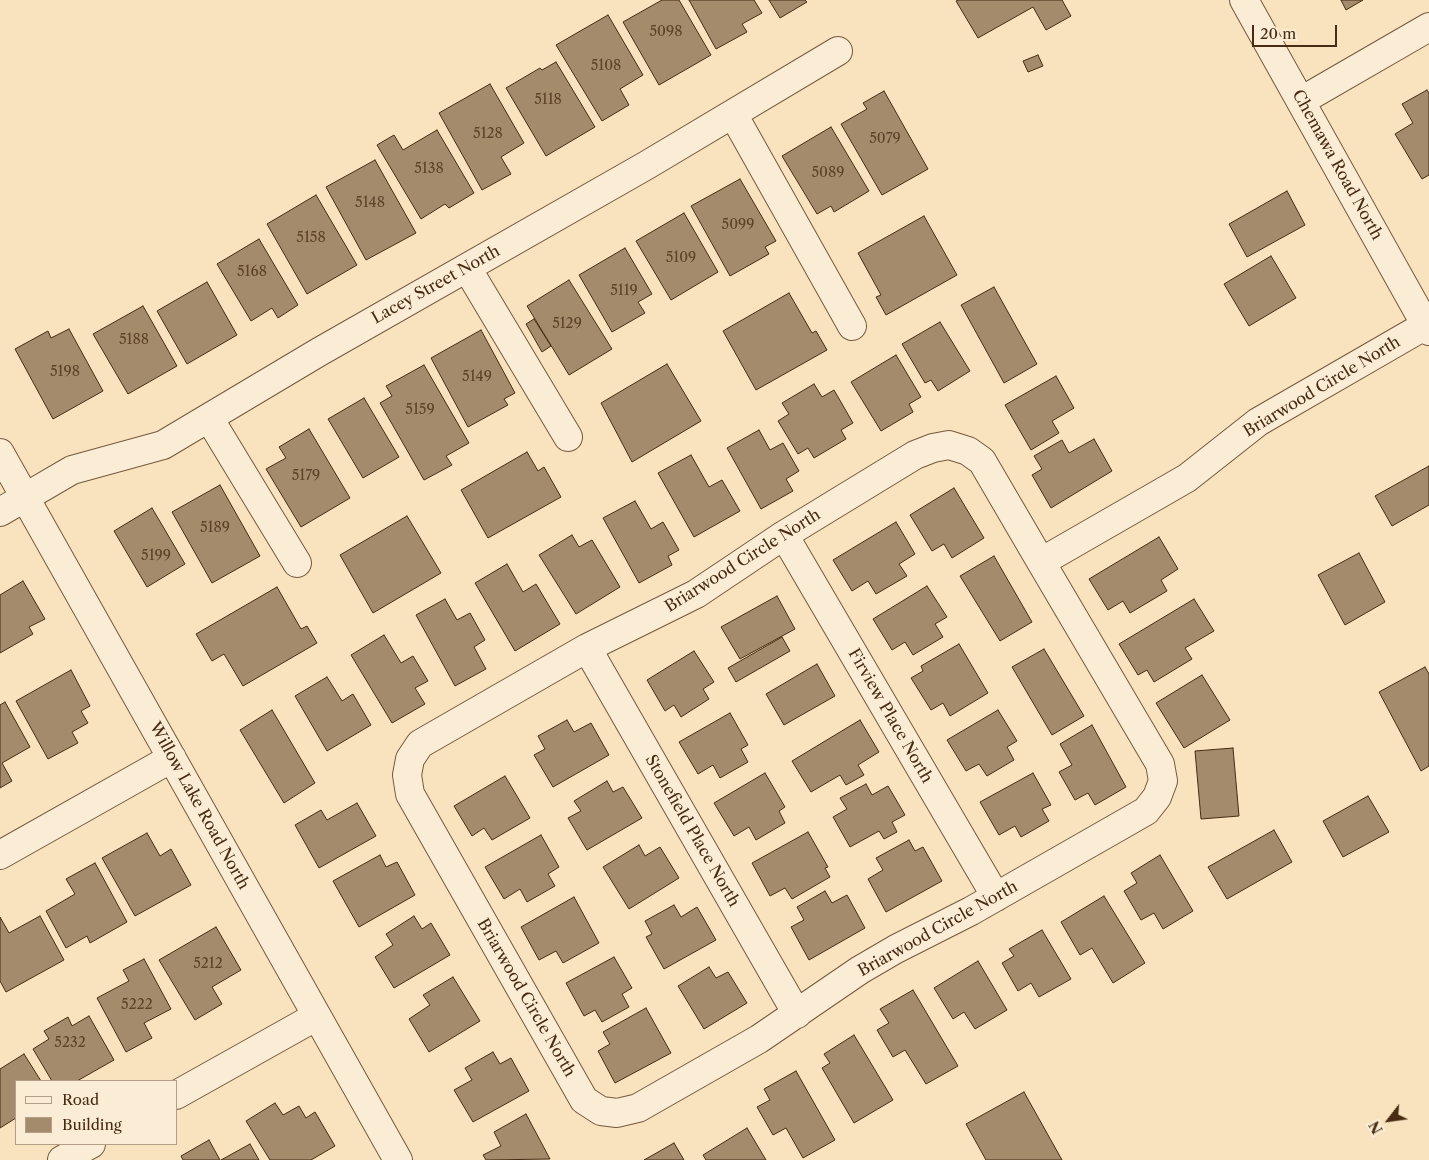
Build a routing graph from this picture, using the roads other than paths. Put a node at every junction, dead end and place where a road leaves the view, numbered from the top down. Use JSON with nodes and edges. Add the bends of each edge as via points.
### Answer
{"nodes":[{"id":1,"x":1244,"y":0,"type":"edge"},
{"id":2,"x":1429,"y":26,"type":"edge"},
{"id":3,"x":838,"y":51,"type":"dead end"},
{"id":4,"x":1301,"y":101,"type":"junction"},
{"id":5,"x":733,"y":114,"type":"junction"},
{"id":6,"x":467,"y":268,"type":"junction"},
{"id":7,"x":852,"y":326,"type":"dead end"},
{"id":8,"x":1427,"y":328,"type":"edge"},
{"id":9,"x":209,"y":418,"type":"junction"},
{"id":10,"x":568,"y":437,"type":"dead end"},
{"id":11,"x":0,"y":453,"type":"edge"},
{"id":12,"x":25,"y":498,"type":"junction"},
{"id":13,"x":0,"y":512,"type":"edge"},
{"id":14,"x":784,"y":535,"type":"junction"},
{"id":15,"x":1041,"y":562,"type":"junction"},
{"id":16,"x":297,"y":563,"type":"dead end"},
{"id":17,"x":587,"y":648,"type":"junction"},
{"id":18,"x":172,"y":758,"type":"junction"},
{"id":19,"x":0,"y":854,"type":"edge"},
{"id":20,"x":996,"y":897,"type":"junction"},
{"id":21,"x":797,"y":1014,"type":"junction"},
{"id":22,"x":317,"y":1016,"type":"junction"},
{"id":23,"x":178,"y":1094,"type":"edge"},
{"id":24,"x":88,"y":1145,"type":"edge"},
{"id":25,"x":62,"y":1160,"type":"edge"},
{"id":26,"x":398,"y":1160,"type":"edge"}],
"edges":[{"from":1,"to":4,"type":"street","name":"Chemawa Road North"},
{"from":2,"to":4,"type":"street"},
{"from":3,"to":5,"type":"street","name":"Lacey Street North"},
{"from":4,"to":8,"type":"street","name":"Chemawa Road North"},
{"from":5,"to":6,"type":"street","name":"Lacey Street North"},
{"from":5,"to":7,"type":"street"},
{"from":6,"to":9,"type":"street","name":"Lacey Street North"},
{"from":6,"to":10,"type":"street"},
{"from":8,"to":15,"type":"street","name":"Briarwood Circle North","via":[[1258,422],[1187,478]]},
{"from":9,"to":12,"type":"street","name":"Lacey Street North","via":[[163,445],[72,470]]},
{"from":9,"to":16,"type":"street"},
{"from":11,"to":12,"type":"street","name":"Willow Lake Road North"},
{"from":12,"to":13,"type":"street","name":"Lacey Street North"},
{"from":12,"to":18,"type":"street","name":"Willow Lake Road North"},
{"from":14,"to":15,"type":"street","name":"Briarwood Circle North","via":[[915,455],[949,445],[968,450],[982,462]]},
{"from":14,"to":17,"type":"street","name":"Briarwood Circle North","via":[[696,594]]},
{"from":14,"to":20,"type":"street","name":"Firview Place North"},
{"from":15,"to":20,"type":"street","name":"Briarwood Circle North","via":[[1142,730],[1160,764],[1163,781],[1157,797],[1146,811]]},
{"from":17,"to":21,"type":"street","name":"Stonefield Place North"},
{"from":17,"to":21,"type":"street","name":"Briarwood Circle North","via":[[420,744],[410,759],[407,775],[410,794],[584,1100],[601,1111],[617,1113],[638,1108]]},
{"from":18,"to":19,"type":"street"},
{"from":18,"to":22,"type":"street","name":"Willow Lake Road North"},
{"from":20,"to":21,"type":"street","name":"Briarwood Circle North","via":[[860,970]]},
{"from":22,"to":23,"type":"street"},
{"from":22,"to":26,"type":"street","name":"Willow Lake Road North"},
{"from":24,"to":25,"type":"street"}]}
